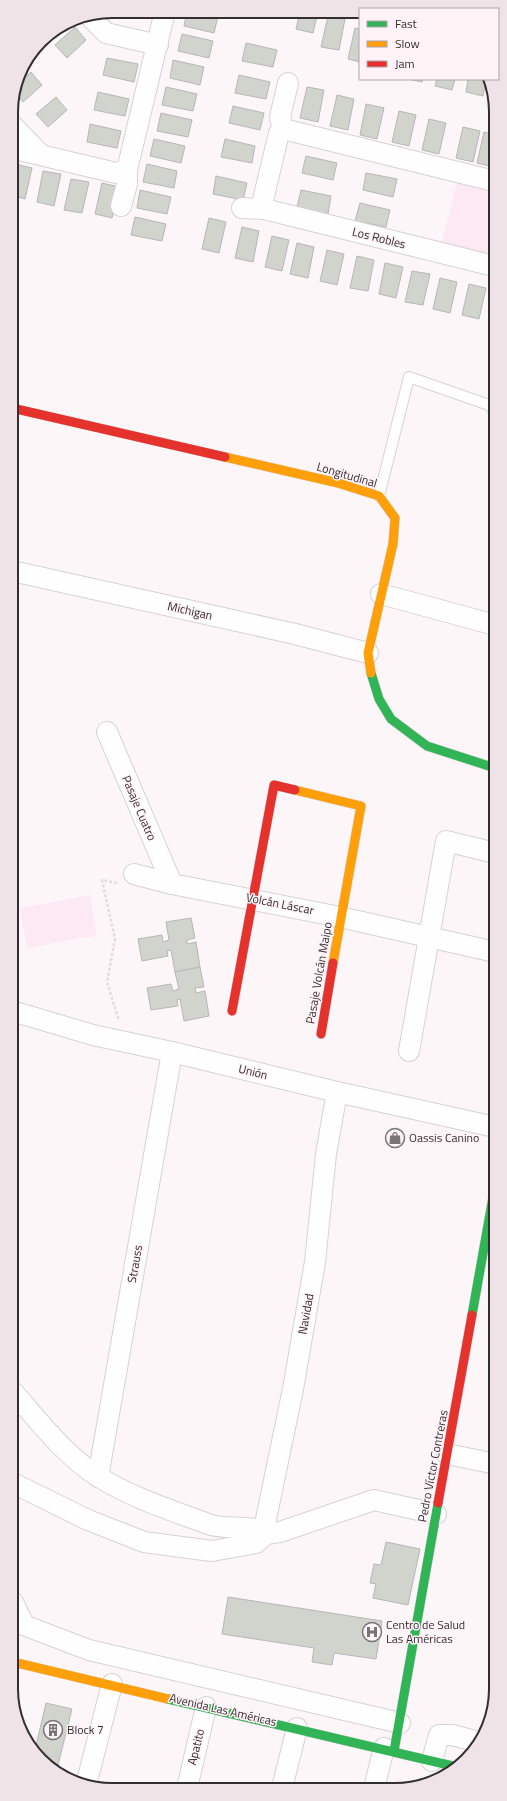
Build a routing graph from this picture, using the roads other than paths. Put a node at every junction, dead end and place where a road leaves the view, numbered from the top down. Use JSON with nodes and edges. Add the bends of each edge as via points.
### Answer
{"nodes":[{"id":1,"x":164,"y":18,"type":"edge"},
{"id":2,"x":93,"y":20,"type":"edge"},
{"id":3,"x":158,"y":46,"type":"junction"},
{"id":4,"x":288,"y":83,"type":"dead end"},
{"id":5,"x":284,"y":129,"type":"junction"},
{"id":6,"x":18,"y":131,"type":"edge"},
{"id":7,"x":18,"y":150,"type":"edge"},
{"id":8,"x":41,"y":155,"type":"junction"},
{"id":9,"x":127,"y":170,"type":"junction"},
{"id":10,"x":489,"y":180,"type":"edge"},
{"id":11,"x":121,"y":206,"type":"dead end"},
{"id":12,"x":242,"y":208,"type":"dead end"},
{"id":13,"x":264,"y":209,"type":"junction"},
{"id":14,"x":489,"y":265,"type":"edge"},
{"id":15,"x":489,"y":405,"type":"edge"},
{"id":16,"x":18,"y":409,"type":"edge"},
{"id":17,"x":378,"y":496,"type":"junction"},
{"id":18,"x":18,"y":572,"type":"edge"},
{"id":19,"x":381,"y":594,"type":"junction"},
{"id":20,"x":489,"y":623,"type":"edge"},
{"id":21,"x":368,"y":652,"type":"junction"},
{"id":22,"x":107,"y":732,"type":"dead end"},
{"id":23,"x":489,"y":766,"type":"edge"},
{"id":24,"x":489,"y":852,"type":"edge"},
{"id":25,"x":134,"y":874,"type":"dead end"},
{"id":26,"x":172,"y":884,"type":"junction"},
{"id":27,"x":252,"y":899,"type":"junction"},
{"id":28,"x":340,"y":917,"type":"junction"},
{"id":29,"x":428,"y":936,"type":"junction"},
{"id":30,"x":489,"y":951,"type":"edge"},
{"id":31,"x":232,"y":1011,"type":"dead end"},
{"id":32,"x":18,"y":1013,"type":"edge"},
{"id":33,"x":321,"y":1034,"type":"dead end"},
{"id":34,"x":410,"y":1051,"type":"dead end"},
{"id":35,"x":172,"y":1052,"type":"junction"},
{"id":36,"x":337,"y":1092,"type":"junction"},
{"id":37,"x":489,"y":1126,"type":"edge"},
{"id":38,"x":489,"y":1220,"type":"edge"},
{"id":39,"x":18,"y":1397,"type":"edge"},
{"id":40,"x":447,"y":1454,"type":"junction"},
{"id":41,"x":489,"y":1463,"type":"edge"},
{"id":42,"x":98,"y":1477,"type":"junction"},
{"id":43,"x":18,"y":1485,"type":"edge"},
{"id":44,"x":436,"y":1514,"type":"junction"},
{"id":45,"x":266,"y":1534,"type":"junction"},
{"id":46,"x":18,"y":1622,"type":"edge"},
{"id":47,"x":18,"y":1663,"type":"edge"},
{"id":48,"x":112,"y":1684,"type":"junction"},
{"id":49,"x":206,"y":1707,"type":"junction"},
{"id":50,"x":400,"y":1722,"type":"junction"},
{"id":51,"x":297,"y":1728,"type":"junction"},
{"id":52,"x":473,"y":1741,"type":"edge"},
{"id":53,"x":389,"y":1750,"type":"junction"},
{"id":54,"x":432,"y":1761,"type":"junction"},
{"id":55,"x":450,"y":1765,"type":"edge"},
{"id":56,"x":87,"y":1779,"type":"edge"},
{"id":57,"x":188,"y":1783,"type":"edge"},
{"id":58,"x":283,"y":1783,"type":"edge"},
{"id":59,"x":376,"y":1783,"type":"edge"}],
"edges":[{"from":1,"to":3,"type":"street"},
{"from":2,"to":3,"type":"street","via":[[106,33]]},
{"from":3,"to":9,"type":"street"},
{"from":4,"to":5,"type":"street","via":[[280,117]]},
{"from":5,"to":10,"type":"street"},
{"from":5,"to":13,"type":"street","via":[[279,133],[263,200]]},
{"from":6,"to":8,"type":"street"},
{"from":7,"to":8,"type":"street"},
{"from":8,"to":9,"type":"street","via":[[116,173]]},
{"from":9,"to":11,"type":"street","via":[[127,184]]},
{"from":12,"to":13,"type":"street","name":"Los Robles"},
{"from":13,"to":14,"type":"street","name":"Los Robles"},
{"from":15,"to":17,"type":"lane","via":[[409,377]]},
{"from":16,"to":17,"type":"street","name":"Longitudinal","via":[[338,483]]},
{"from":17,"to":19,"type":"street","name":"Longitudinal","via":[[395,518],[393,544]]},
{"from":18,"to":21,"type":"street","name":"Michigan"},
{"from":19,"to":20,"type":"street"},
{"from":19,"to":21,"type":"street","name":"Longitudinal"},
{"from":21,"to":23,"type":"street","name":"Longitudinal","via":[[379,699],[391,719],[427,746]]},
{"from":22,"to":26,"type":"street","name":"Pasaje Cuatro"},
{"from":24,"to":29,"type":"street","via":[[446,841]]},
{"from":25,"to":26,"type":"street","name":"Volcán Láscar"},
{"from":26,"to":27,"type":"street","name":"Volcán Láscar"},
{"from":27,"to":28,"type":"street","name":"Volcán Láscar"},
{"from":27,"to":28,"type":"street","name":"Pasaje Volcán Maipo","via":[[274,785],[361,806]]},
{"from":27,"to":31,"type":"street"},
{"from":28,"to":29,"type":"street","name":"Volcán Láscar"},
{"from":28,"to":33,"type":"street","name":"Pasaje Volcán Maipo"},
{"from":29,"to":30,"type":"street","name":"Volcán Láscar"},
{"from":29,"to":34,"type":"street"},
{"from":32,"to":35,"type":"street","name":"Unión","via":[[94,1035]]},
{"from":35,"to":36,"type":"street","name":"Unión"},
{"from":35,"to":42,"type":"street","name":"Strauss"},
{"from":36,"to":37,"type":"street","name":"Unión"},
{"from":36,"to":45,"type":"street","name":"Navidad","via":[[326,1154],[315,1262],[293,1389],[265,1524]]},
{"from":38,"to":40,"type":"street","name":"Pedro Víctor Contreras"},
{"from":39,"to":42,"type":"street","via":[[67,1451]]},
{"from":40,"to":41,"type":"street"},
{"from":40,"to":44,"type":"street","name":"Pedro Víctor Contreras"},
{"from":42,"to":45,"type":"street","via":[[137,1496],[212,1526],[258,1529]]},
{"from":43,"to":45,"type":"street","via":[[88,1520],[144,1542],[212,1551],[256,1543]]},
{"from":44,"to":45,"type":"street","via":[[374,1500],[280,1532]]},
{"from":44,"to":50,"type":"street","name":"Pedro Víctor Contreras"},
{"from":46,"to":50,"type":"street","via":[[89,1650]]},
{"from":47,"to":48,"type":"street","name":"Avenida Las Américas"},
{"from":48,"to":49,"type":"street","name":"Avenida Las Américas"},
{"from":48,"to":56,"type":"street"},
{"from":49,"to":51,"type":"street","name":"Avenida Las Américas"},
{"from":49,"to":57,"type":"street","name":"Apatito"},
{"from":50,"to":53,"type":"street","name":"Pedro Víctor Contreras"},
{"from":51,"to":53,"type":"street","name":"Avenida Las Américas"},
{"from":51,"to":58,"type":"street"},
{"from":52,"to":54,"type":"street","via":[[452,1735],[438,1735]]},
{"from":53,"to":54,"type":"street","name":"Avenida Las Américas"},
{"from":53,"to":59,"type":"street"},
{"from":54,"to":55,"type":"street","name":"Avenida Las Américas"}]}
